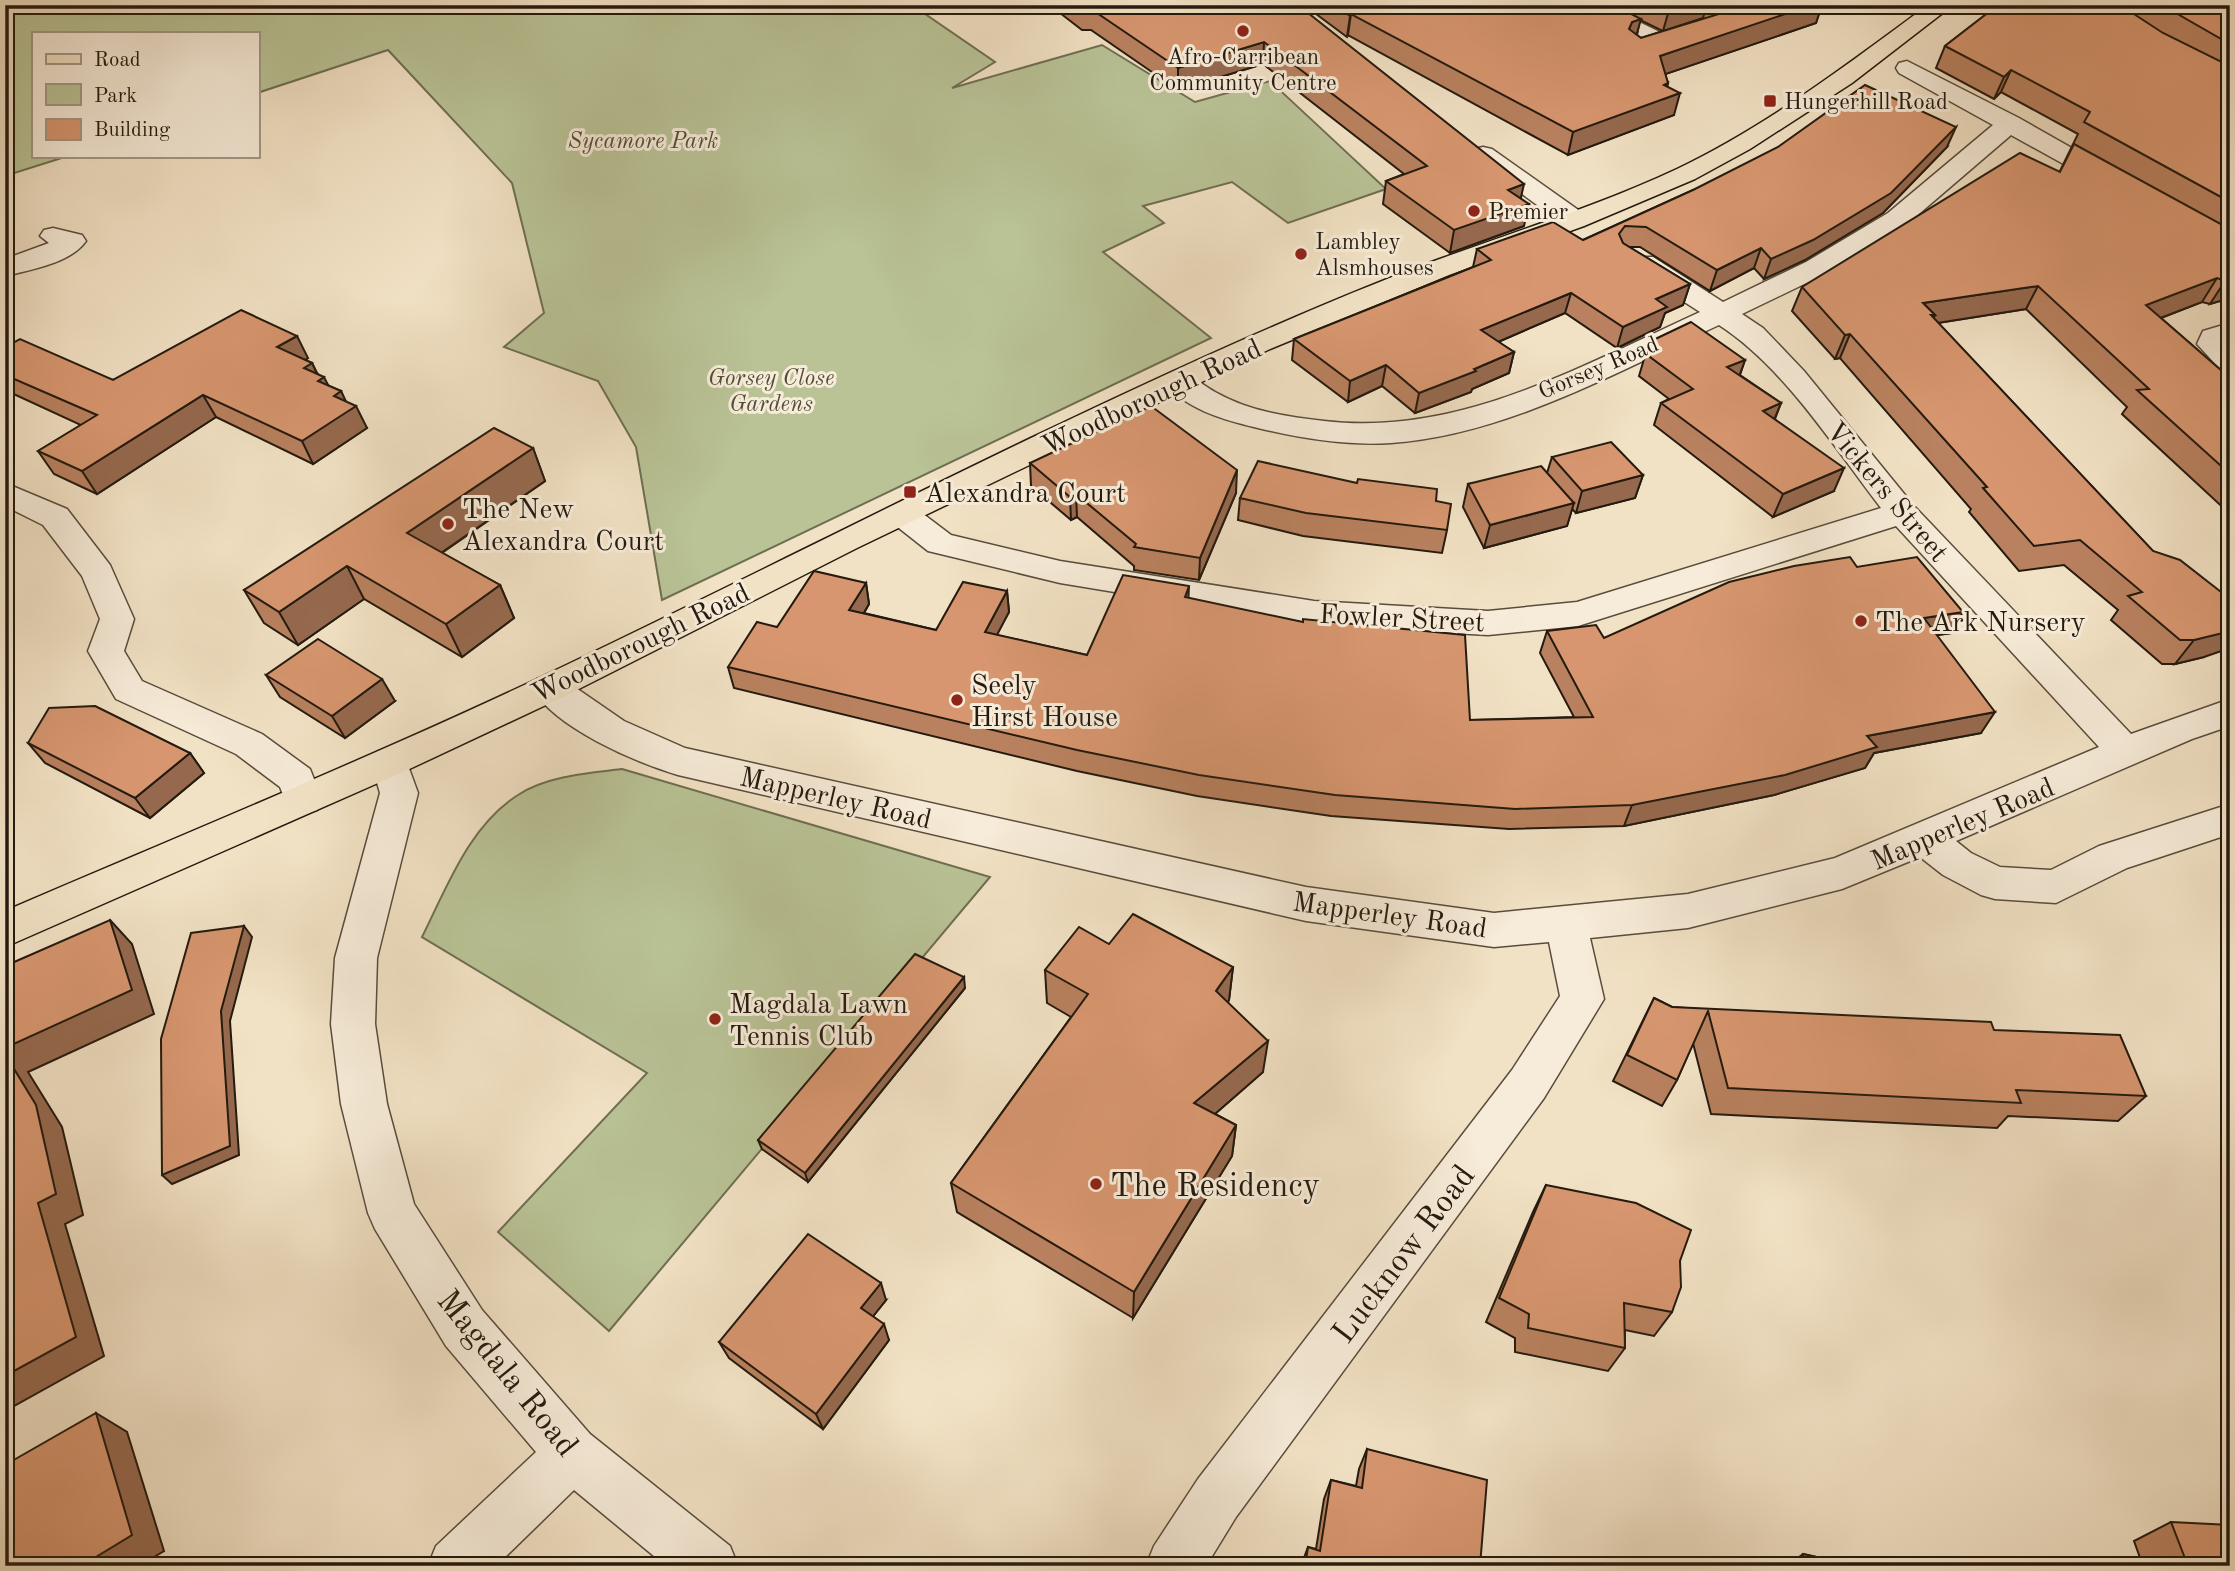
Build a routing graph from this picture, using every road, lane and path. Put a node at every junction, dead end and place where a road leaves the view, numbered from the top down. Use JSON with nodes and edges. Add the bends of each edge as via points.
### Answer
{"nodes":[{"id":1,"x":1586,"y":5,"type":"edge"},
{"id":2,"x":1942,"y":5,"type":"edge"},
{"id":3,"x":1635,"y":51,"type":"edge"},
{"id":4,"x":1907,"y":68,"type":"dead end"},
{"id":5,"x":2010,"y":123,"type":"junction"},
{"id":6,"x":1469,"y":144,"type":"edge"},
{"id":7,"x":2137,"y":195,"type":"edge"},
{"id":8,"x":1575,"y":220,"type":"junction"},
{"id":9,"x":53,"y":236,"type":"dead end"},
{"id":10,"x":1629,"y":255,"type":"edge"},
{"id":11,"x":5,"y":268,"type":"edge"},
{"id":12,"x":1722,"y":313,"type":"junction"},
{"id":13,"x":2230,"y":332,"type":"edge"},
{"id":14,"x":2230,"y":363,"type":"edge"},
{"id":15,"x":1180,"y":382,"type":"junction"},
{"id":16,"x":5,"y":493,"type":"edge"},
{"id":17,"x":1902,"y":513,"type":"junction"},
{"id":18,"x":902,"y":514,"type":"junction"},
{"id":19,"x":550,"y":688,"type":"junction"},
{"id":20,"x":2230,"y":712,"type":"edge"},
{"id":21,"x":2126,"y":752,"type":"junction"},
{"id":22,"x":390,"y":762,"type":"junction"},
{"id":23,"x":303,"y":799,"type":"junction"},
{"id":24,"x":2230,"y":819,"type":"edge"},
{"id":25,"x":1927,"y":840,"type":"junction"},
{"id":26,"x":1566,"y":925,"type":"junction"},
{"id":27,"x":5,"y":930,"type":"edge"},
{"id":28,"x":571,"y":1453,"type":"junction"},
{"id":29,"x":456,"y":1566,"type":"edge"},
{"id":30,"x":710,"y":1566,"type":"edge"},
{"id":31,"x":1174,"y":1566,"type":"edge"}],
"edges":[{"from":1,"to":3,"type":"street","via":[[1672,39]]},
{"from":2,"to":8,"type":"main road","name":"Woodborough Road","via":[[1844,78],[1741,144],[1686,174]]},
{"from":4,"to":5,"type":"street"},
{"from":5,"to":7,"type":"street"},
{"from":5,"to":12,"type":"street","name":"Gorsey Road","via":[[1893,221],[1796,278]]},
{"from":6,"to":8,"type":"street"},
{"from":8,"to":15,"type":"main road","name":"Woodborough Road","via":[[1344,307]]},
{"from":9,"to":11,"type":"street","via":[[73,241],[46,256]]},
{"from":10,"to":12,"type":"street","name":"Vickers Street"},
{"from":12,"to":15,"type":"street","name":"Gorsey Road","via":[[1499,409],[1393,433],[1308,429],[1249,418],[1207,403]]},
{"from":12,"to":17,"type":"street","name":"Vickers Street","via":[[1753,334],[1794,377]]},
{"from":13,"to":14,"type":"street","via":[[2213,337],[2211,344]]},
{"from":15,"to":18,"type":"main road","name":"Woodborough Road"},
{"from":16,"to":23,"type":"street","via":[[55,517],[98,573],[117,620],[106,651],[129,690],[249,744],[296,779]]},
{"from":17,"to":18,"type":"street","name":"Fowler Street","via":[[1578,614],[1488,623],[1314,613],[1060,572],[940,543]]},
{"from":17,"to":21,"type":"street","name":"Vickers Street"},
{"from":18,"to":19,"type":"main road","name":"Woodborough Road"},
{"from":19,"to":22,"type":"main road","name":"Woodborough Road"},
{"from":19,"to":26,"type":"street","name":"Mapperley Road","via":[[617,736],[678,761],[1306,904],[1494,930]]},
{"from":20,"to":21,"type":"street","name":"Mapperley Road"},
{"from":21,"to":25,"type":"street","name":"Mapperley Road"},
{"from":22,"to":23,"type":"main road","name":"Woodborough Road"},
{"from":22,"to":28,"type":"street","name":"Magdala Road","via":[[399,793],[356,958],[353,1024],[364,1104],[392,1213],[464,1328]]},
{"from":23,"to":27,"type":"main road","name":"Woodborough Road"},
{"from":24,"to":25,"type":"street","via":[[2113,858],[2056,887],[1995,883],[1957,864]]},
{"from":25,"to":26,"type":"street","name":"Mapperley Road","via":[[1842,873],[1752,896],[1688,911]]},
{"from":26,"to":31,"type":"street","name":"Lucknow Road","via":[[1582,999],[1528,1084],[1217,1498]]},
{"from":28,"to":29,"type":"street"},
{"from":28,"to":30,"type":"street","name":"Magdala Road"}]}
